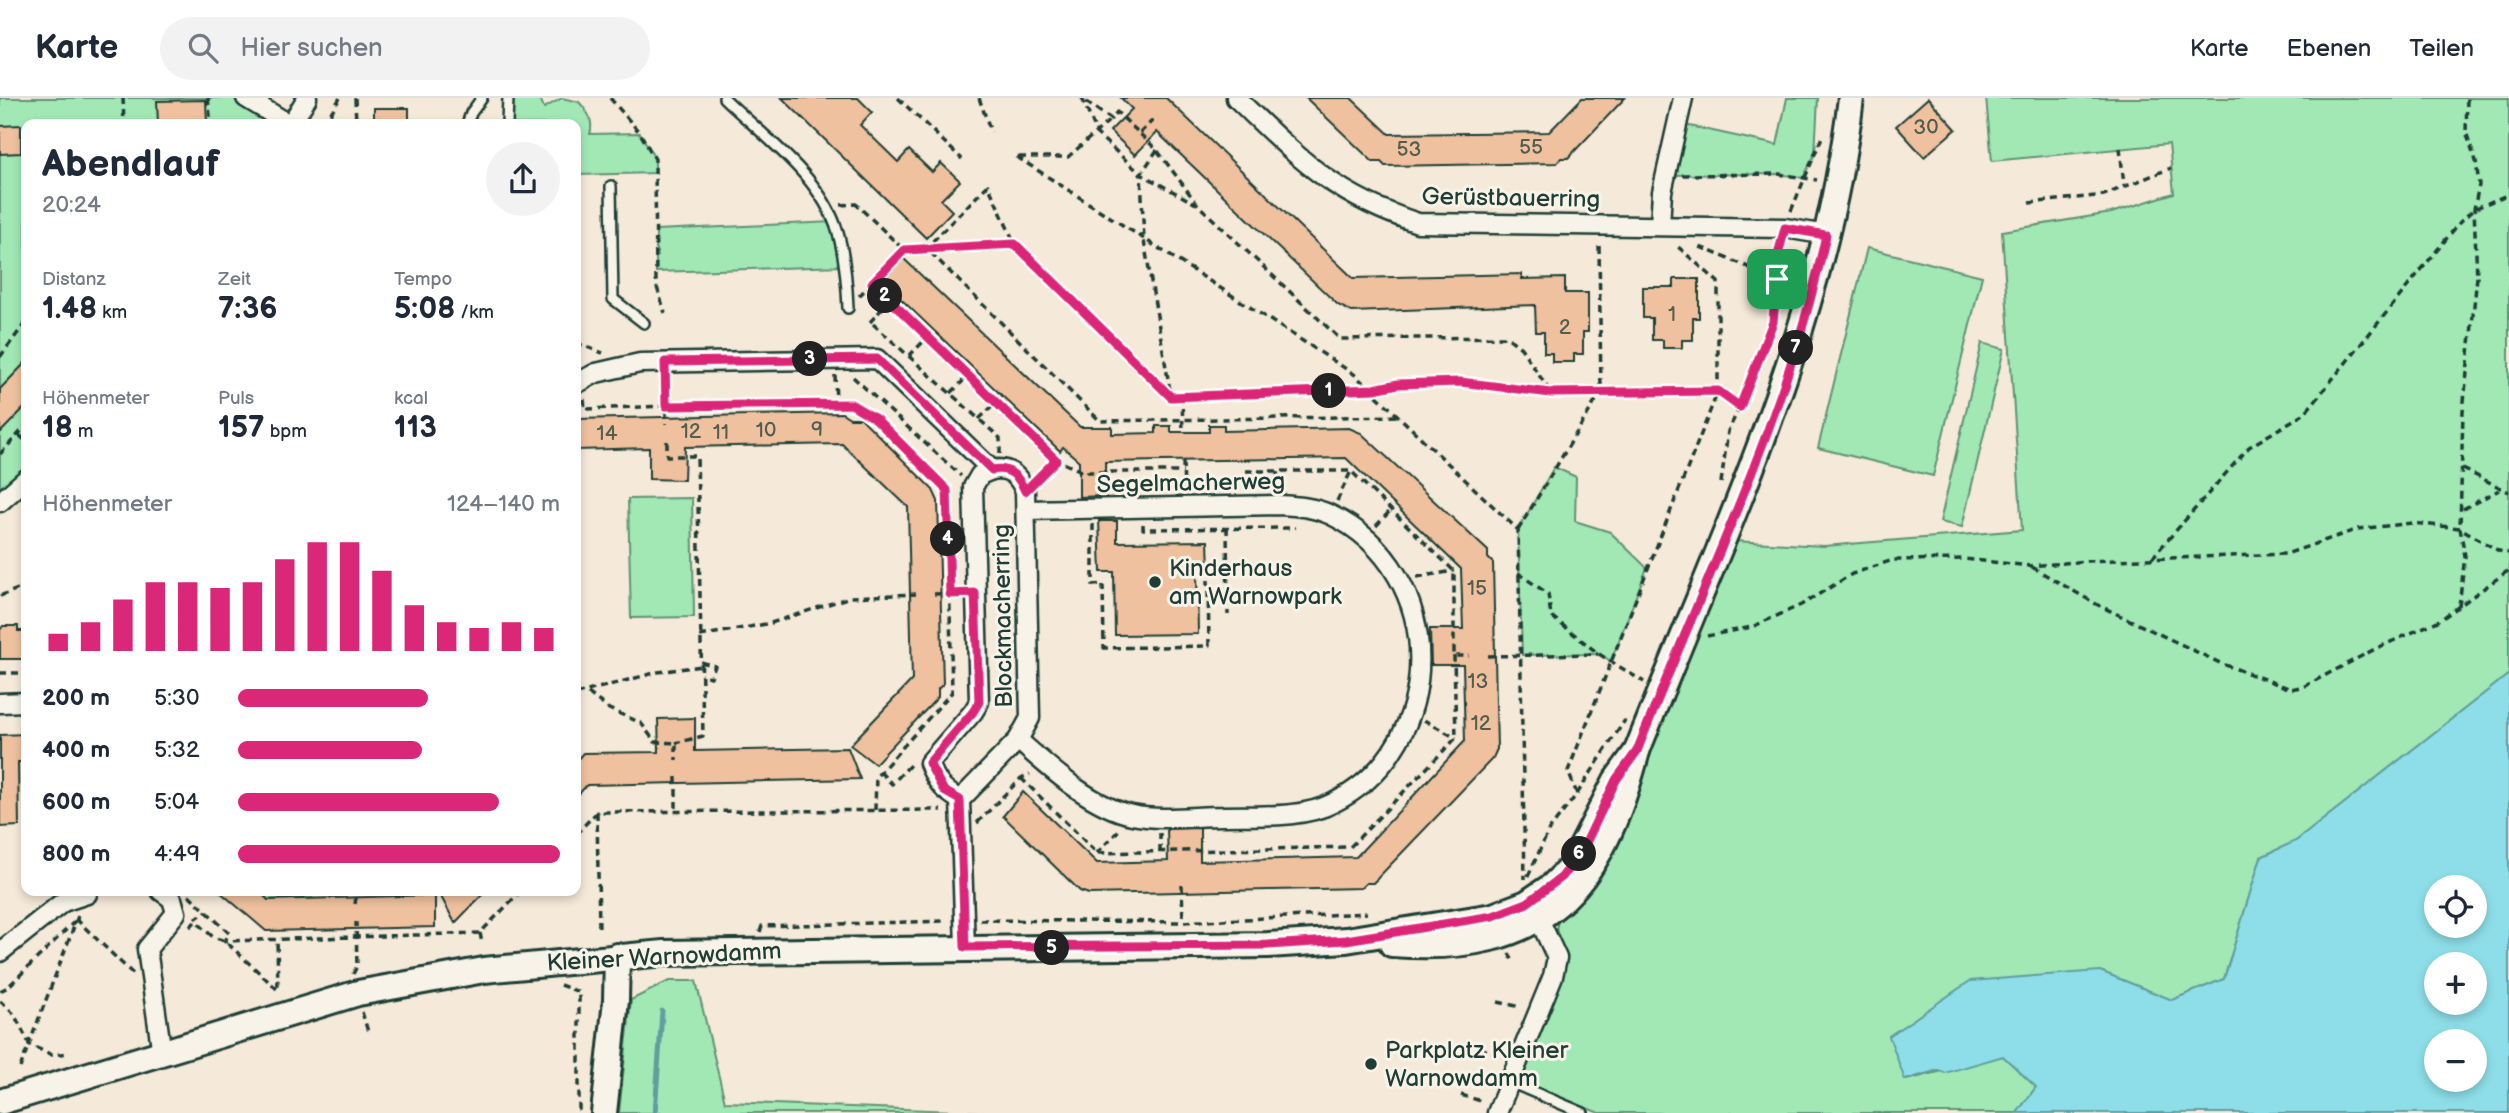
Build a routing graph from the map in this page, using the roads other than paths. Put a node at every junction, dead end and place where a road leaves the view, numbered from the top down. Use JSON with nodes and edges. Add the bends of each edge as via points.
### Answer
{"nodes":[{"id":1,"x":246,"y":98,"type":"edge"},
{"id":2,"x":307,"y":98,"type":"edge"},
{"id":3,"x":482,"y":98,"type":"edge"},
{"id":4,"x":508,"y":98,"type":"edge"},
{"id":5,"x":724,"y":98,"type":"edge"},
{"id":6,"x":1236,"y":98,"type":"edge"},
{"id":7,"x":1683,"y":98,"type":"edge"},
{"id":8,"x":1851,"y":98,"type":"edge"},
{"id":9,"x":282,"y":119,"type":"edge"},
{"id":10,"x":293,"y":119,"type":"edge"},
{"id":11,"x":469,"y":119,"type":"edge"},
{"id":12,"x":507,"y":119,"type":"edge"},
{"id":13,"x":611,"y":186,"type":"dead end"},
{"id":14,"x":1660,"y":225,"type":"junction"},
{"id":15,"x":1826,"y":235,"type":"junction"},
{"id":16,"x":848,"y":308,"type":"road end"},
{"id":17,"x":644,"y":323,"type":"dead end"},
{"id":18,"x":581,"y":382,"type":"edge"},
{"id":19,"x":996,"y":469,"type":"junction"},
{"id":20,"x":21,"y":483,"type":"edge"},
{"id":21,"x":0,"y":502,"type":"edge"},
{"id":22,"x":1026,"y":510,"type":"junction"},
{"id":23,"x":21,"y":702,"type":"edge"},
{"id":24,"x":0,"y":703,"type":"edge"},
{"id":25,"x":1018,"y":740,"type":"junction"},
{"id":26,"x":960,"y":800,"type":"junction"},
{"id":27,"x":168,"y":896,"type":"edge"},
{"id":28,"x":58,"y":897,"type":"edge"},
{"id":29,"x":1527,"y":898,"type":"junction"},
{"id":30,"x":965,"y":947,"type":"junction"},
{"id":31,"x":0,"y":952,"type":"edge"},
{"id":32,"x":617,"y":956,"type":"junction"},
{"id":33,"x":162,"y":1054,"type":"junction"},
{"id":34,"x":1510,"y":1082,"type":"junction"},
{"id":35,"x":0,"y":1102,"type":"edge"},
{"id":36,"x":604,"y":1113,"type":"edge"},
{"id":37,"x":1497,"y":1113,"type":"edge"},
{"id":38,"x":1583,"y":1113,"type":"edge"}],
"edges":[{"from":1,"to":9,"type":"street"},
{"from":2,"to":10,"type":"street"},
{"from":3,"to":11,"type":"lane"},
{"from":4,"to":12,"type":"lane"},
{"from":5,"to":16,"type":"lane","via":[[794,165],[826,206],[838,232]]},
{"from":6,"to":14,"type":"street","name":"Gerüstbauerring","via":[[1327,182],[1374,208],[1418,223]]},
{"from":7,"to":14,"type":"street"},
{"from":8,"to":15,"type":"street","name":"Kleiner Warnowdamm"},
{"from":13,"to":17,"type":"lane","via":[[613,299]]},
{"from":14,"to":15,"type":"street","name":"Gerüstbauerring","via":[[1785,228]]},
{"from":15,"to":29,"type":"street","name":"Kleiner Warnowdamm","via":[[1805,322],[1767,433],[1637,751],[1616,780],[1572,866],[1552,887]]},
{"from":18,"to":19,"type":"street","name":"Blockmacherring","via":[[620,365],[877,359]]},
{"from":19,"to":22,"type":"street","name":"Blockmacherring","via":[[1020,479]]},
{"from":19,"to":26,"type":"street","name":"Blockmacherring","via":[[980,475],[973,487],[979,702],[929,763],[944,791]]},
{"from":20,"to":21,"type":"street"},
{"from":22,"to":25,"type":"street","name":"Blockmacherring","via":[[1030,718]]},
{"from":22,"to":25,"type":"street","name":"Segelmacherweg","via":[[1279,505],[1330,514],[1365,538],[1401,579],[1417,627],[1418,680],[1404,733],[1360,786],[1332,804],[1276,814],[1133,815],[1107,806]]},
{"from":23,"to":24,"type":"street"},
{"from":25,"to":26,"type":"street","name":"Blockmacherring"},
{"from":26,"to":30,"type":"street"},
{"from":27,"to":33,"type":"street","via":[[176,913],[147,949]]},
{"from":28,"to":31,"type":"street"},
{"from":29,"to":30,"type":"street","name":"Kleiner Warnowdamm","via":[[1493,916],[1346,940],[1131,948]]},
{"from":29,"to":34,"type":"street","via":[[1557,958]]},
{"from":30,"to":32,"type":"street","name":"Kleiner Warnowdamm"},
{"from":32,"to":33,"type":"street","name":"Kleiner Warnowdamm","via":[[446,975],[358,993]]},
{"from":32,"to":36,"type":"street","via":[[617,1000]]},
{"from":33,"to":35,"type":"street","name":"Kleiner Warnowdamm"},
{"from":34,"to":37,"type":"street"},
{"from":34,"to":38,"type":"lane"}]}
